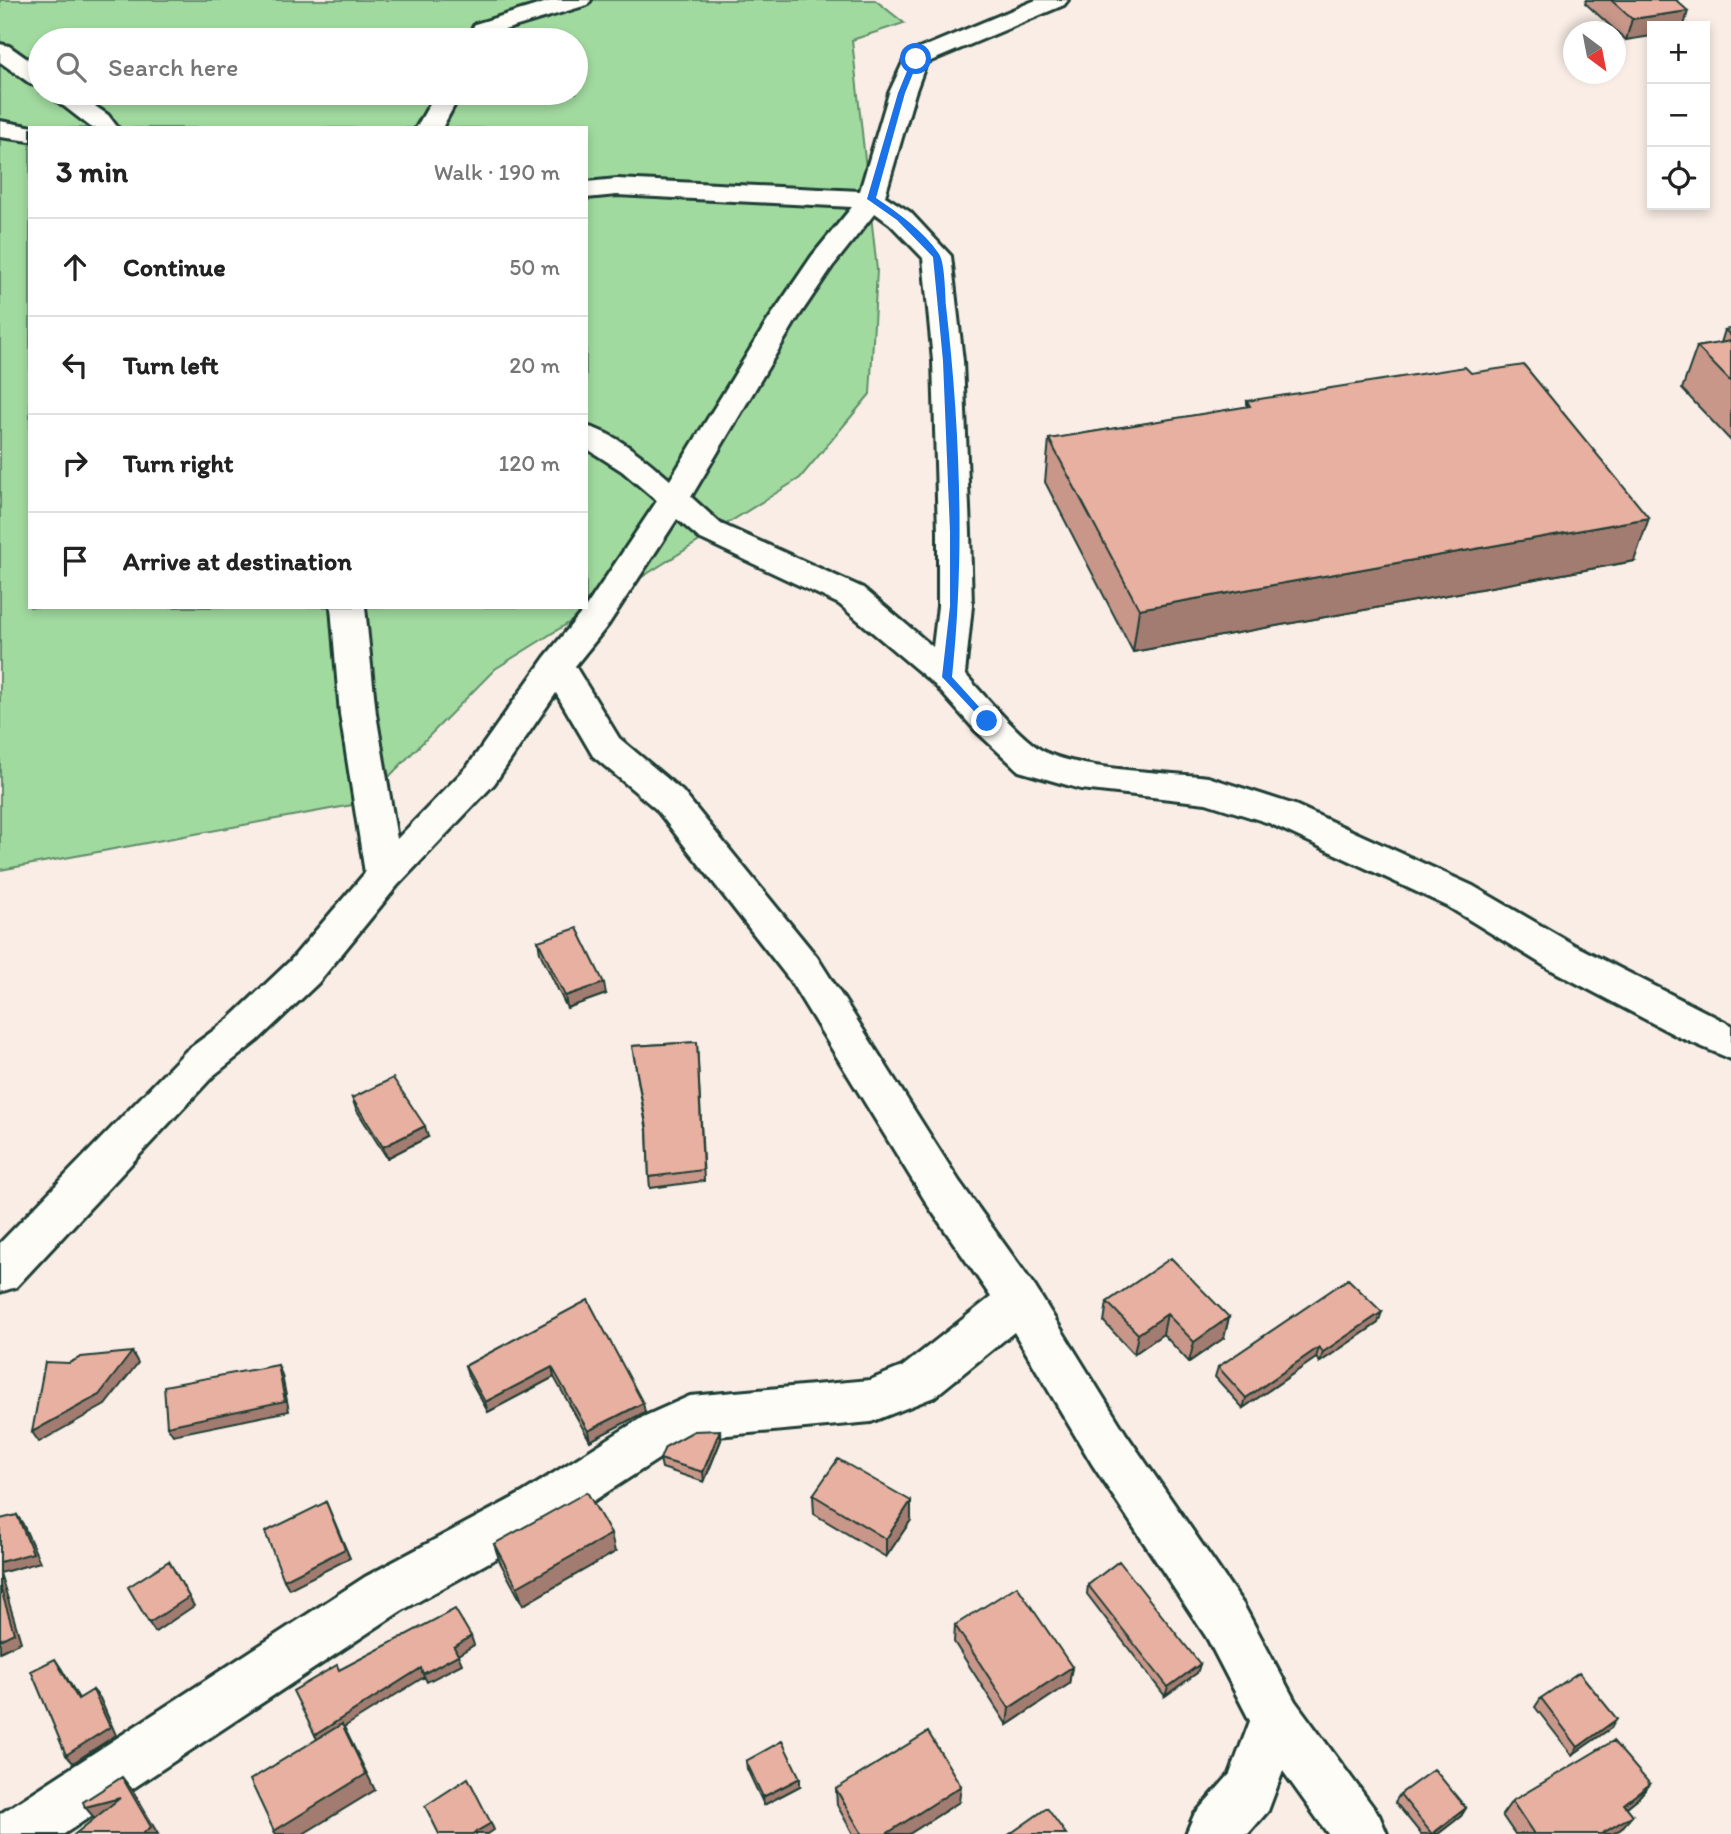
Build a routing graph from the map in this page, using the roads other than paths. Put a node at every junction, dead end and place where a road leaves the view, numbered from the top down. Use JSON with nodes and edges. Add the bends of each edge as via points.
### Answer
{"nodes":[{"id":1,"x":579,"y":0,"type":"edge"},
{"id":2,"x":1056,"y":0,"type":"edge"},
{"id":3,"x":482,"y":26,"type":"edge"},
{"id":4,"x":0,"y":51,"type":"edge"},
{"id":5,"x":28,"y":71,"type":"edge"},
{"id":6,"x":77,"y":105,"type":"edge"},
{"id":7,"x":442,"y":105,"type":"edge"},
{"id":8,"x":104,"y":126,"type":"edge"},
{"id":9,"x":430,"y":126,"type":"edge"},
{"id":10,"x":0,"y":129,"type":"edge"},
{"id":11,"x":28,"y":133,"type":"edge"},
{"id":12,"x":588,"y":190,"type":"edge"},
{"id":13,"x":871,"y":199,"type":"junction"},
{"id":14,"x":588,"y":436,"type":"edge"},
{"id":15,"x":674,"y":499,"type":"junction"},
{"id":16,"x":348,"y":609,"type":"edge"},
{"id":17,"x":557,"y":665,"type":"junction"},
{"id":18,"x":947,"y":677,"type":"junction"},
{"id":19,"x":384,"y":876,"type":"junction"},
{"id":20,"x":1731,"y":1042,"type":"edge"},
{"id":21,"x":0,"y":1273,"type":"edge"},
{"id":22,"x":1019,"y":1301,"type":"junction"},
{"id":23,"x":1278,"y":1719,"type":"junction"},
{"id":24,"x":16,"y":1834,"type":"edge"},
{"id":25,"x":1213,"y":1834,"type":"edge"},
{"id":26,"x":1360,"y":1834,"type":"edge"}],
"edges":[{"from":1,"to":3,"type":"street"},
{"from":2,"to":13,"type":"street","via":[[916,59]]},
{"from":4,"to":5,"type":"street"},
{"from":6,"to":8,"type":"street"},
{"from":7,"to":9,"type":"street"},
{"from":10,"to":11,"type":"street"},
{"from":12,"to":13,"type":"street","via":[[617,187]]},
{"from":13,"to":15,"type":"street","via":[[781,322]]},
{"from":13,"to":18,"type":"street","via":[[900,218],[937,256],[948,361],[954,532],[955,606]]},
{"from":14,"to":15,"type":"street","via":[[633,464]]},
{"from":15,"to":17,"type":"street","via":[[596,617]]},
{"from":15,"to":18,"type":"street","via":[[710,531],[851,596]]},
{"from":16,"to":19,"type":"street","via":[[358,714]]},
{"from":17,"to":19,"type":"street","via":[[481,775]]},
{"from":17,"to":22,"type":"street","via":[[606,747],[669,800],[803,968],[944,1194]]},
{"from":18,"to":20,"type":"street","via":[[1032,762],[1081,776],[1208,790],[1282,814],[1460,896],[1562,957]]},
{"from":19,"to":21,"type":"street","via":[[304,972],[200,1063]]},
{"from":22,"to":23,"type":"street","via":[[1109,1449],[1225,1621]]},
{"from":22,"to":24,"type":"street","via":[[918,1382],[871,1401],[690,1417],[660,1432],[539,1509],[383,1594]]},
{"from":23,"to":25,"type":"street","via":[[1249,1792]]},
{"from":23,"to":26,"type":"street"}]}
